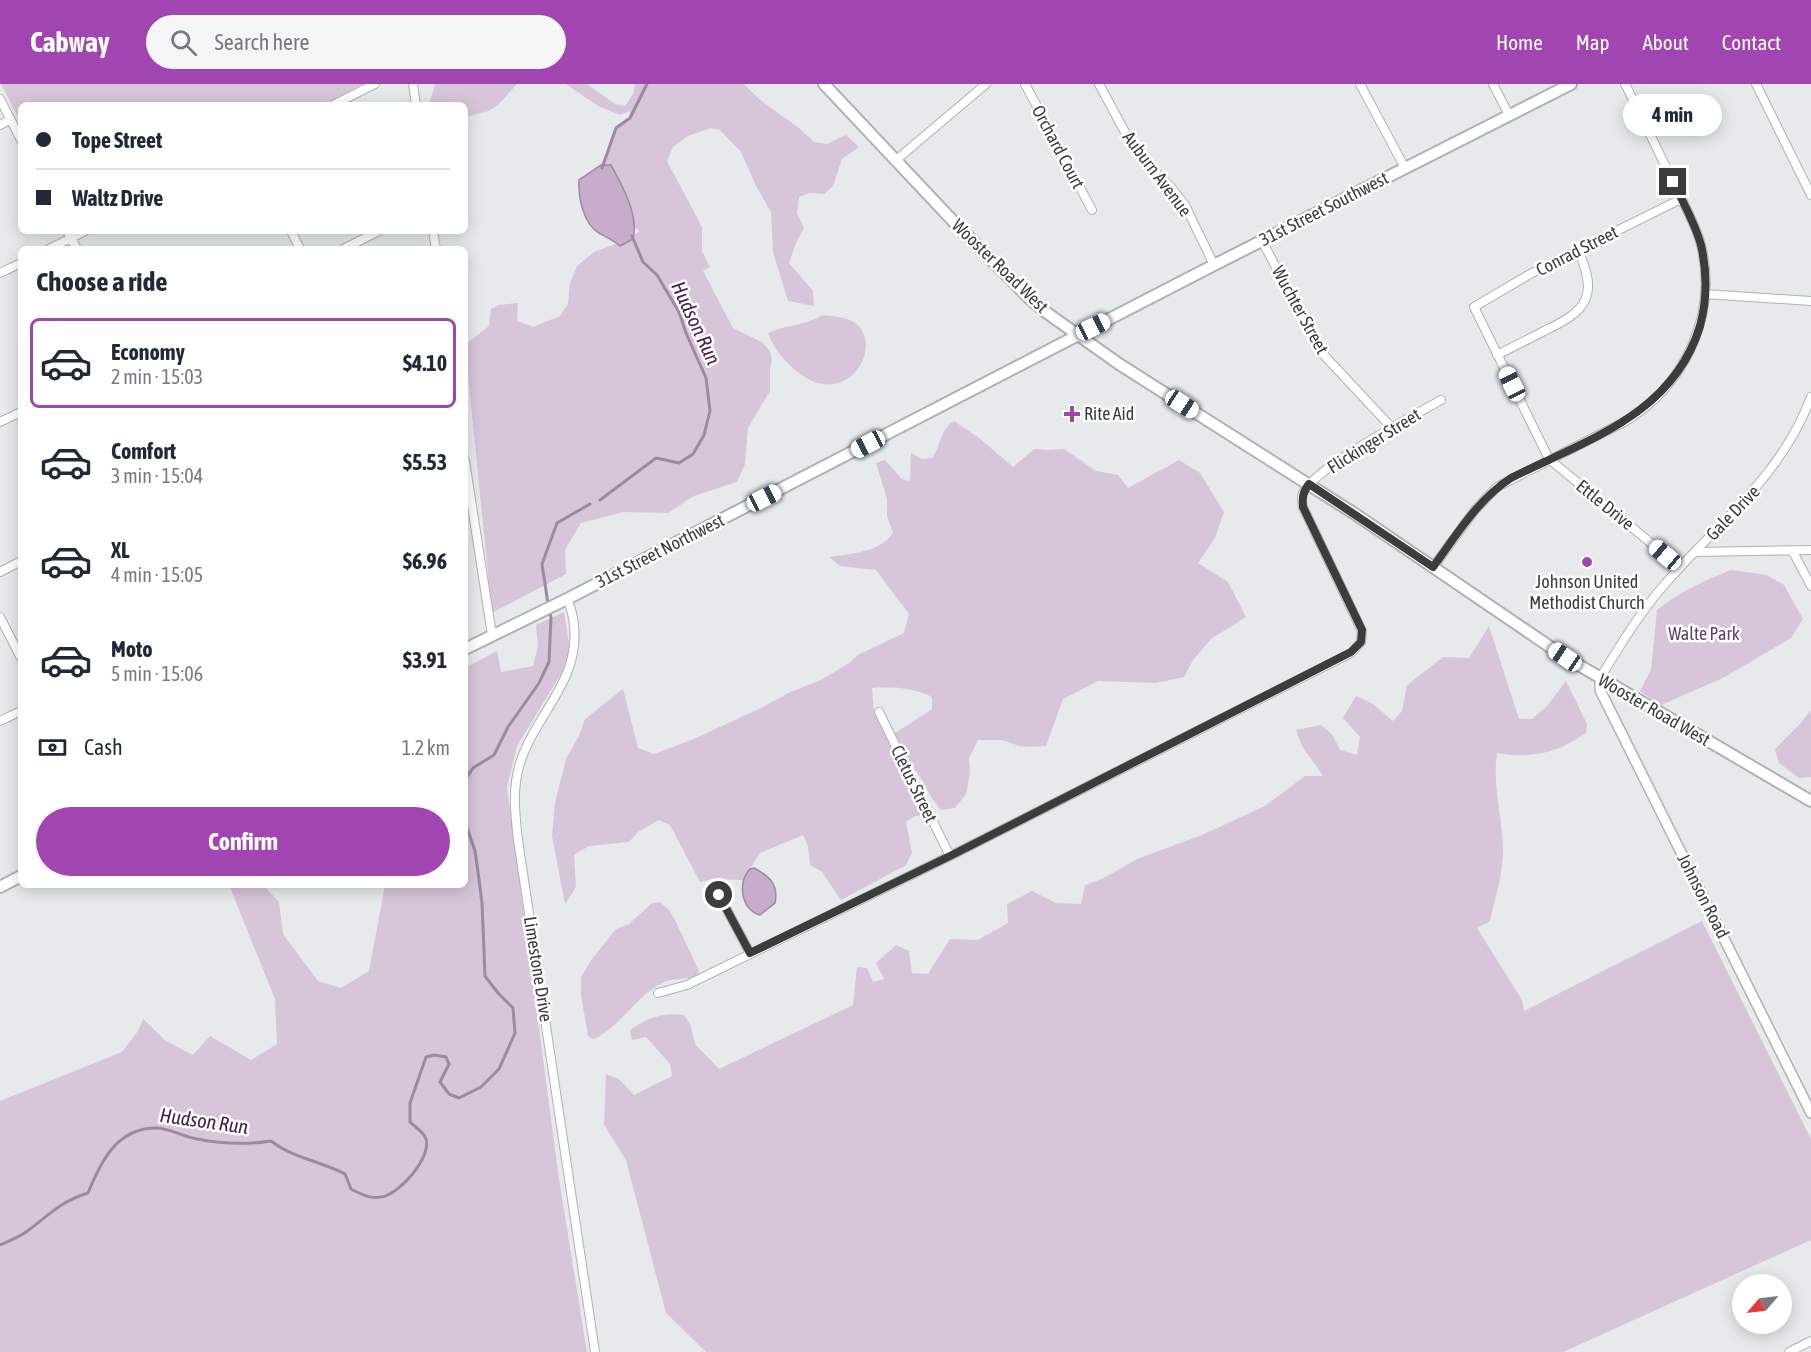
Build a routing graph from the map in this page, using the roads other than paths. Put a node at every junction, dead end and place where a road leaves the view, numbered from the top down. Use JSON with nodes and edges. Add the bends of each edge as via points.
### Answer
{"nodes":[{"id":1,"x":375,"y":84,"type":"edge"},
{"id":2,"x":413,"y":84,"type":"edge"},
{"id":3,"x":824,"y":84,"type":"edge"},
{"id":4,"x":985,"y":84,"type":"edge"},
{"id":5,"x":1025,"y":84,"type":"edge"},
{"id":6,"x":1099,"y":84,"type":"edge"},
{"id":7,"x":1360,"y":84,"type":"edge"},
{"id":8,"x":1493,"y":84,"type":"edge"},
{"id":9,"x":1571,"y":84,"type":"edge"},
{"id":10,"x":1625,"y":84,"type":"edge"},
{"id":11,"x":1756,"y":84,"type":"edge"},
{"id":12,"x":0,"y":99,"type":"edge"},
{"id":13,"x":339,"y":102,"type":"edge"},
{"id":14,"x":416,"y":102,"type":"edge"},
{"id":15,"x":1509,"y":115,"type":"junction"},
{"id":16,"x":10,"y":120,"type":"junction"},
{"id":17,"x":0,"y":125,"type":"edge"},
{"id":18,"x":18,"y":135,"type":"edge"},
{"id":19,"x":896,"y":161,"type":"junction"},
{"id":20,"x":1405,"y":168,"type":"junction"},
{"id":21,"x":1811,"y":195,"type":"edge"},
{"id":22,"x":1681,"y":199,"type":"junction"},
{"id":23,"x":1092,"y":210,"type":"dead end"},
{"id":24,"x":373,"y":234,"type":"edge"},
{"id":25,"x":69,"y":235,"type":"edge"},
{"id":26,"x":1262,"y":241,"type":"junction"},
{"id":27,"x":53,"y":246,"type":"edge"},
{"id":28,"x":349,"y":246,"type":"edge"},
{"id":29,"x":1578,"y":250,"type":"junction"},
{"id":30,"x":18,"y":264,"type":"edge"},
{"id":31,"x":1214,"y":265,"type":"junction"},
{"id":32,"x":0,"y":273,"type":"edge"},
{"id":33,"x":1705,"y":294,"type":"junction"},
{"id":34,"x":1811,"y":301,"type":"edge"},
{"id":35,"x":1474,"y":308,"type":"joint"},
{"id":36,"x":1078,"y":335,"type":"junction"},
{"id":37,"x":1497,"y":355,"type":"junction"},
{"id":38,"x":1811,"y":397,"type":"edge"},
{"id":39,"x":1441,"y":400,"type":"dead end"},
{"id":40,"x":18,"y":413,"type":"edge"},
{"id":41,"x":0,"y":422,"type":"edge"},
{"id":42,"x":1392,"y":428,"type":"junction"},
{"id":43,"x":1549,"y":459,"type":"junction"},
{"id":44,"x":1309,"y":484,"type":"junction"},
{"id":45,"x":468,"y":492,"type":"edge"},
{"id":46,"x":1811,"y":550,"type":"edge"},
{"id":47,"x":1695,"y":552,"type":"junction"},
{"id":48,"x":1793,"y":552,"type":"junction"},
{"id":49,"x":18,"y":563,"type":"edge"},
{"id":50,"x":1433,"y":567,"type":"junction"},
{"id":51,"x":1680,"y":567,"type":"junction"},
{"id":52,"x":0,"y":572,"type":"edge"},
{"id":53,"x":1811,"y":586,"type":"edge"},
{"id":54,"x":567,"y":599,"type":"junction"},
{"id":55,"x":0,"y":617,"type":"edge"},
{"id":56,"x":492,"y":636,"type":"junction"},
{"id":57,"x":468,"y":648,"type":"edge"},
{"id":58,"x":18,"y":652,"type":"edge"},
{"id":59,"x":1600,"y":678,"type":"junction"},
{"id":60,"x":879,"y":712,"type":"dead end"},
{"id":61,"x":18,"y":713,"type":"edge"},
{"id":62,"x":0,"y":722,"type":"edge"},
{"id":63,"x":1811,"y":801,"type":"edge"},
{"id":64,"x":950,"y":856,"type":"junction"},
{"id":65,"x":18,"y":878,"type":"edge"},
{"id":66,"x":0,"y":887,"type":"edge"},
{"id":67,"x":719,"y":895,"type":"dead end"},
{"id":68,"x":750,"y":953,"type":"junction"},
{"id":69,"x":658,"y":993,"type":"dead end"},
{"id":70,"x":1811,"y":1113,"type":"edge"},
{"id":71,"x":1811,"y":1341,"type":"edge"},
{"id":72,"x":596,"y":1352,"type":"edge"},
{"id":73,"x":1789,"y":1352,"type":"edge"}],
"edges":[{"from":1,"to":13,"type":"street"},
{"from":2,"to":14,"type":"street"},
{"from":3,"to":19,"type":"main road","name":"Wooster Road West"},
{"from":4,"to":19,"type":"street"},
{"from":5,"to":23,"type":"street","name":"Orchard Court"},
{"from":6,"to":31,"type":"street","name":"Auburn Avenue","via":[[1132,145],[1185,205]]},
{"from":7,"to":20,"type":"street"},
{"from":8,"to":15,"type":"street"},
{"from":9,"to":15,"type":"main road","name":"31st Street Southwest"},
{"from":10,"to":22,"type":"street"},
{"from":11,"to":21,"type":"street"},
{"from":12,"to":16,"type":"street"},
{"from":15,"to":20,"type":"main road","name":"31st Street Southwest"},
{"from":16,"to":17,"type":"street"},
{"from":16,"to":18,"type":"street"},
{"from":19,"to":36,"type":"main road","name":"Wooster Road West","via":[[1029,298]]},
{"from":20,"to":26,"type":"main road","name":"31st Street Southwest"},
{"from":22,"to":29,"type":"street","name":"Conrad Street"},
{"from":22,"to":33,"type":"street","via":[[1700,242]]},
{"from":24,"to":28,"type":"street"},
{"from":25,"to":27,"type":"street"},
{"from":26,"to":31,"type":"main road","name":"31st Street Southwest"},
{"from":26,"to":42,"type":"street","name":"Wuchter Street","via":[[1322,353]]},
{"from":29,"to":35,"type":"street","name":"Conrad Street"},
{"from":29,"to":37,"type":"street","via":[[1587,274],[1588,290],[1582,305],[1565,321]]},
{"from":30,"to":32,"type":"street"},
{"from":31,"to":36,"type":"main road","name":"31st Street Southwest"},
{"from":33,"to":34,"type":"street"},
{"from":33,"to":43,"type":"street","via":[[1703,314],[1690,352],[1663,391],[1626,421]]},
{"from":35,"to":37,"type":"street","name":"Ettle Drive"},
{"from":36,"to":44,"type":"main road","name":"Wooster Road West"},
{"from":36,"to":54,"type":"main road","name":"31st Street Northwest"},
{"from":37,"to":43,"type":"street","name":"Ettle Drive"},
{"from":38,"to":47,"type":"street","name":"Gale Drive","via":[[1794,435],[1763,481]]},
{"from":39,"to":42,"type":"street","name":"Flickinger Street"},
{"from":40,"to":41,"type":"street"},
{"from":42,"to":44,"type":"street","name":"Flickinger Street","via":[[1345,456]]},
{"from":43,"to":50,"type":"street","via":[[1491,492]]},
{"from":43,"to":51,"type":"street","name":"Ettle Drive"},
{"from":44,"to":50,"type":"main road","name":"Wooster Road West"},
{"from":44,"to":64,"type":"street","via":[[1302,498],[1303,507],[1359,620],[1363,636],[1358,647]]},
{"from":45,"to":56,"type":"street"},
{"from":46,"to":48,"type":"street"},
{"from":47,"to":48,"type":"street"},
{"from":47,"to":51,"type":"street","name":"Gale Drive"},
{"from":48,"to":53,"type":"street"},
{"from":49,"to":52,"type":"street"},
{"from":50,"to":59,"type":"main road","name":"Wooster Road West"},
{"from":51,"to":59,"type":"street","name":"Gale Drive","via":[[1649,604]]},
{"from":54,"to":56,"type":"main road","name":"31st Street Northwest"},
{"from":54,"to":72,"type":"street","name":"Limestone Drive","via":[[576,638],[573,658],[566,678],[524,751],[514,800]]},
{"from":55,"to":58,"type":"street"},
{"from":56,"to":57,"type":"main road","name":"31st Street Northwest"},
{"from":59,"to":63,"type":"main road","name":"Wooster Road West"},
{"from":59,"to":70,"type":"street","name":"Johnson Road","via":[[1600,690]]},
{"from":60,"to":64,"type":"street","name":"Cletus Street"},
{"from":61,"to":62,"type":"street"},
{"from":64,"to":68,"type":"street"},
{"from":65,"to":66,"type":"main road"},
{"from":67,"to":68,"type":"street"},
{"from":68,"to":69,"type":"street","via":[[687,985]]},
{"from":71,"to":73,"type":"street"}]}
